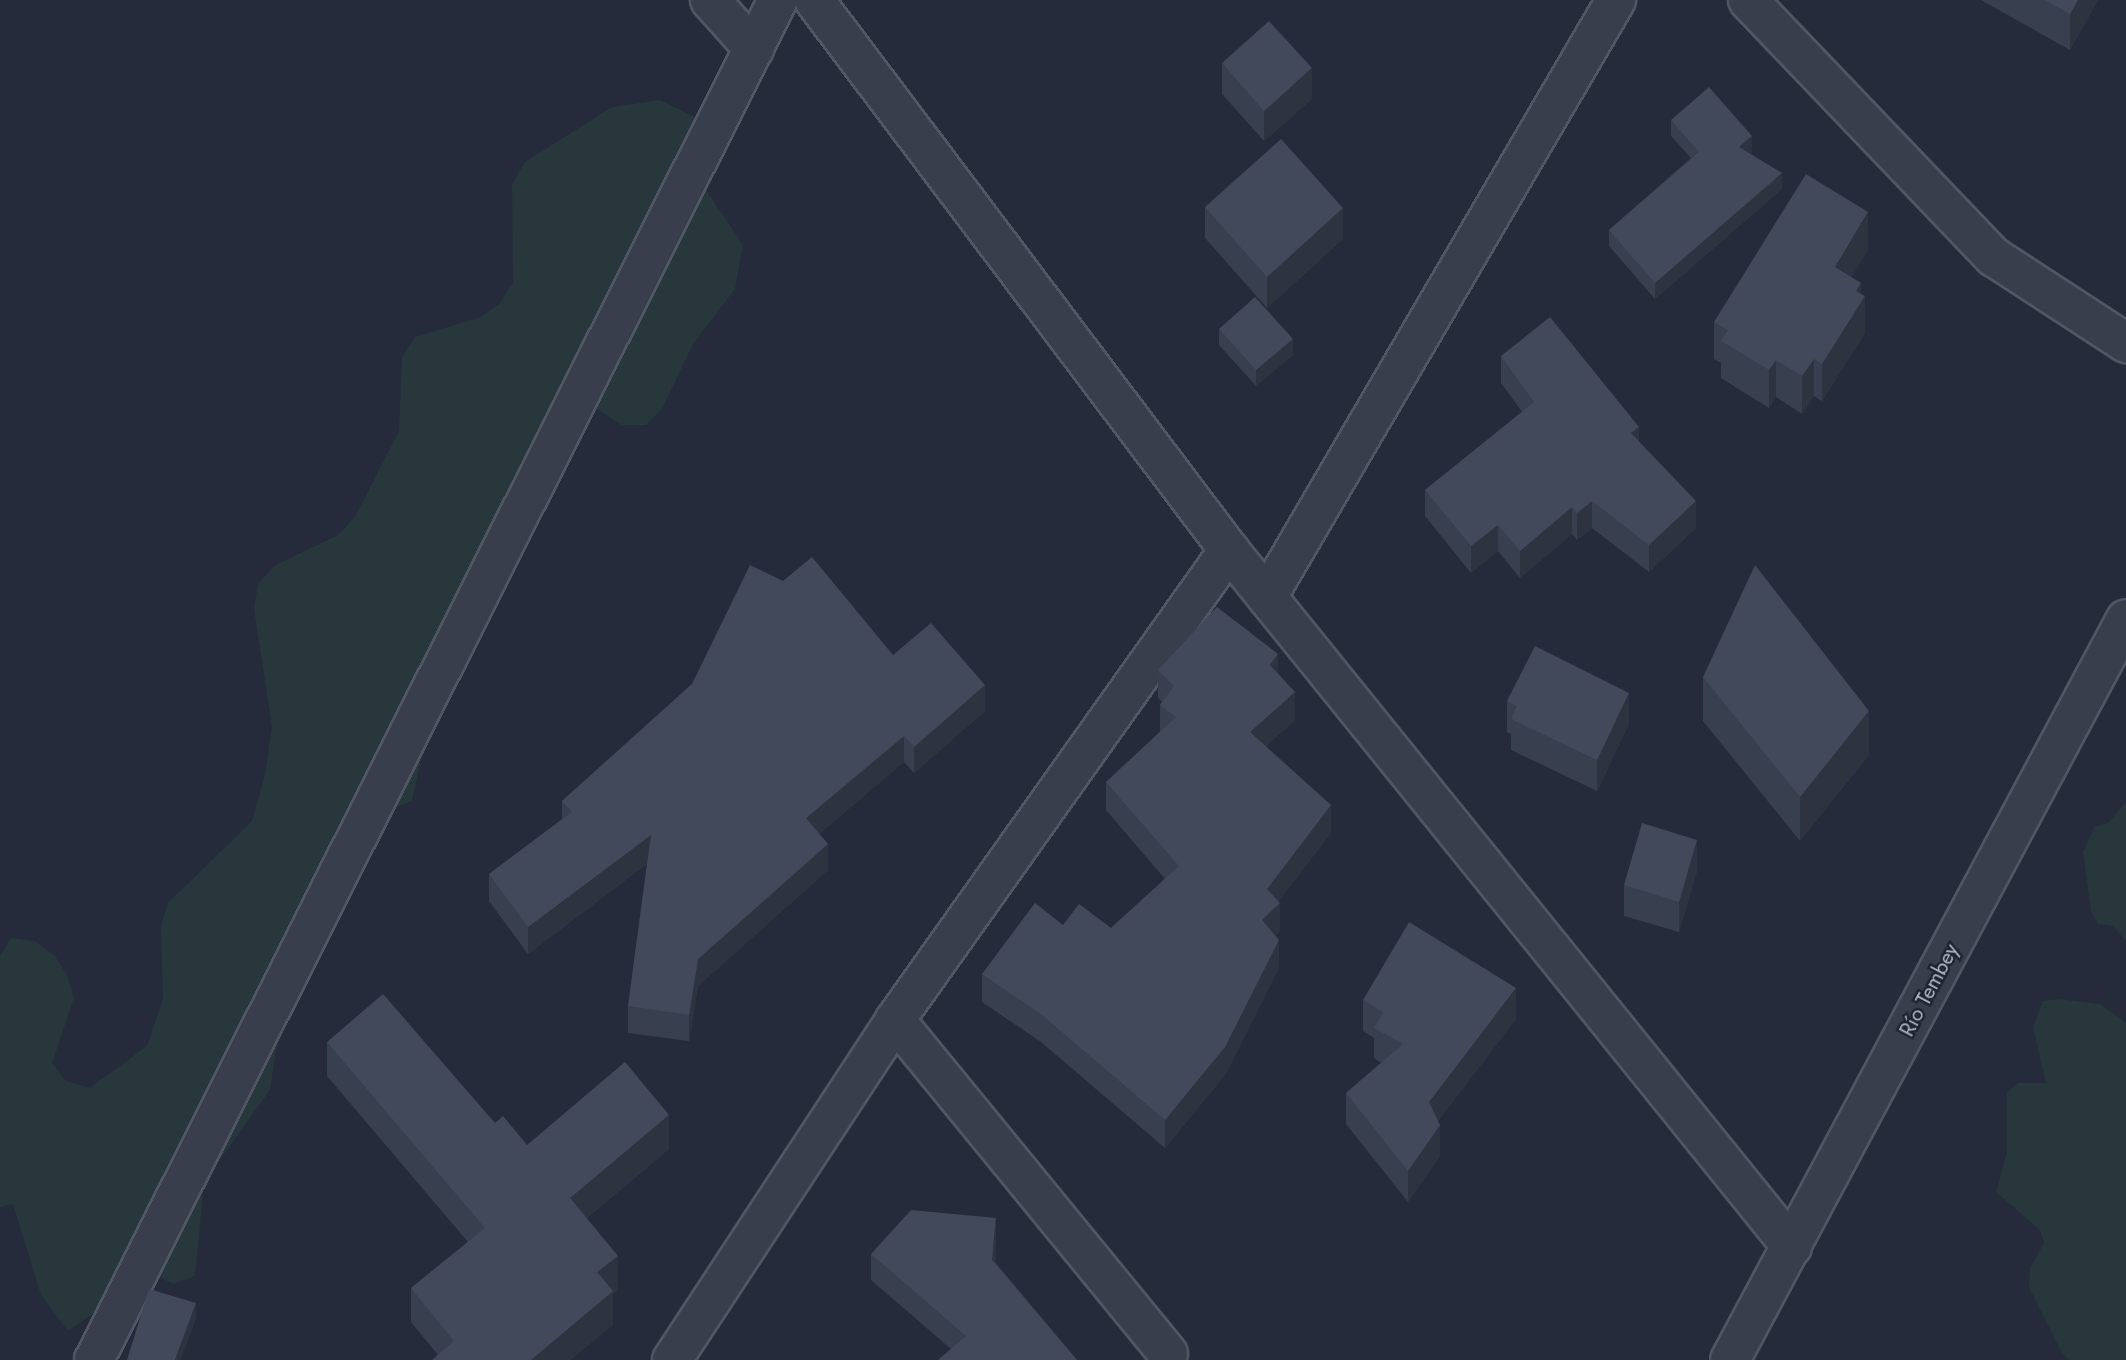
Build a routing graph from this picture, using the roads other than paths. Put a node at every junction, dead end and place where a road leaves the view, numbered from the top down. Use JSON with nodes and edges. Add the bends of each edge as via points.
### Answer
{"nodes":[{"id":1,"x":710,"y":0,"type":"edge"},
{"id":2,"x":778,"y":0,"type":"edge"},
{"id":3,"x":814,"y":0,"type":"edge"},
{"id":4,"x":1616,"y":0,"type":"edge"},
{"id":5,"x":1748,"y":0,"type":"edge"},
{"id":6,"x":754,"y":49,"type":"junction"},
{"id":7,"x":2126,"y":343,"type":"edge"},
{"id":8,"x":1229,"y":550,"type":"junction"},
{"id":9,"x":1267,"y":597,"type":"junction"},
{"id":10,"x":2126,"y":619,"type":"edge"},
{"id":11,"x":895,"y":1020,"type":"junction"},
{"id":12,"x":1792,"y":1247,"type":"junction"},
{"id":13,"x":1168,"y":1354,"type":"dead end"},
{"id":14,"x":94,"y":1360,"type":"edge"},
{"id":15,"x":672,"y":1360,"type":"edge"},
{"id":16,"x":1730,"y":1360,"type":"edge"}],
"edges":[{"from":1,"to":6,"type":"street"},
{"from":2,"to":6,"type":"street"},
{"from":3,"to":8,"type":"street"},
{"from":4,"to":9,"type":"street"},
{"from":5,"to":7,"type":"street","via":[[1994,257]]},
{"from":6,"to":14,"type":"street"},
{"from":8,"to":9,"type":"street"},
{"from":8,"to":11,"type":"street"},
{"from":9,"to":12,"type":"street"},
{"from":10,"to":12,"type":"street","name":"Río Tembey"},
{"from":11,"to":13,"type":"street"},
{"from":11,"to":15,"type":"street"},
{"from":12,"to":16,"type":"street","name":"Río Tembey"}]}
